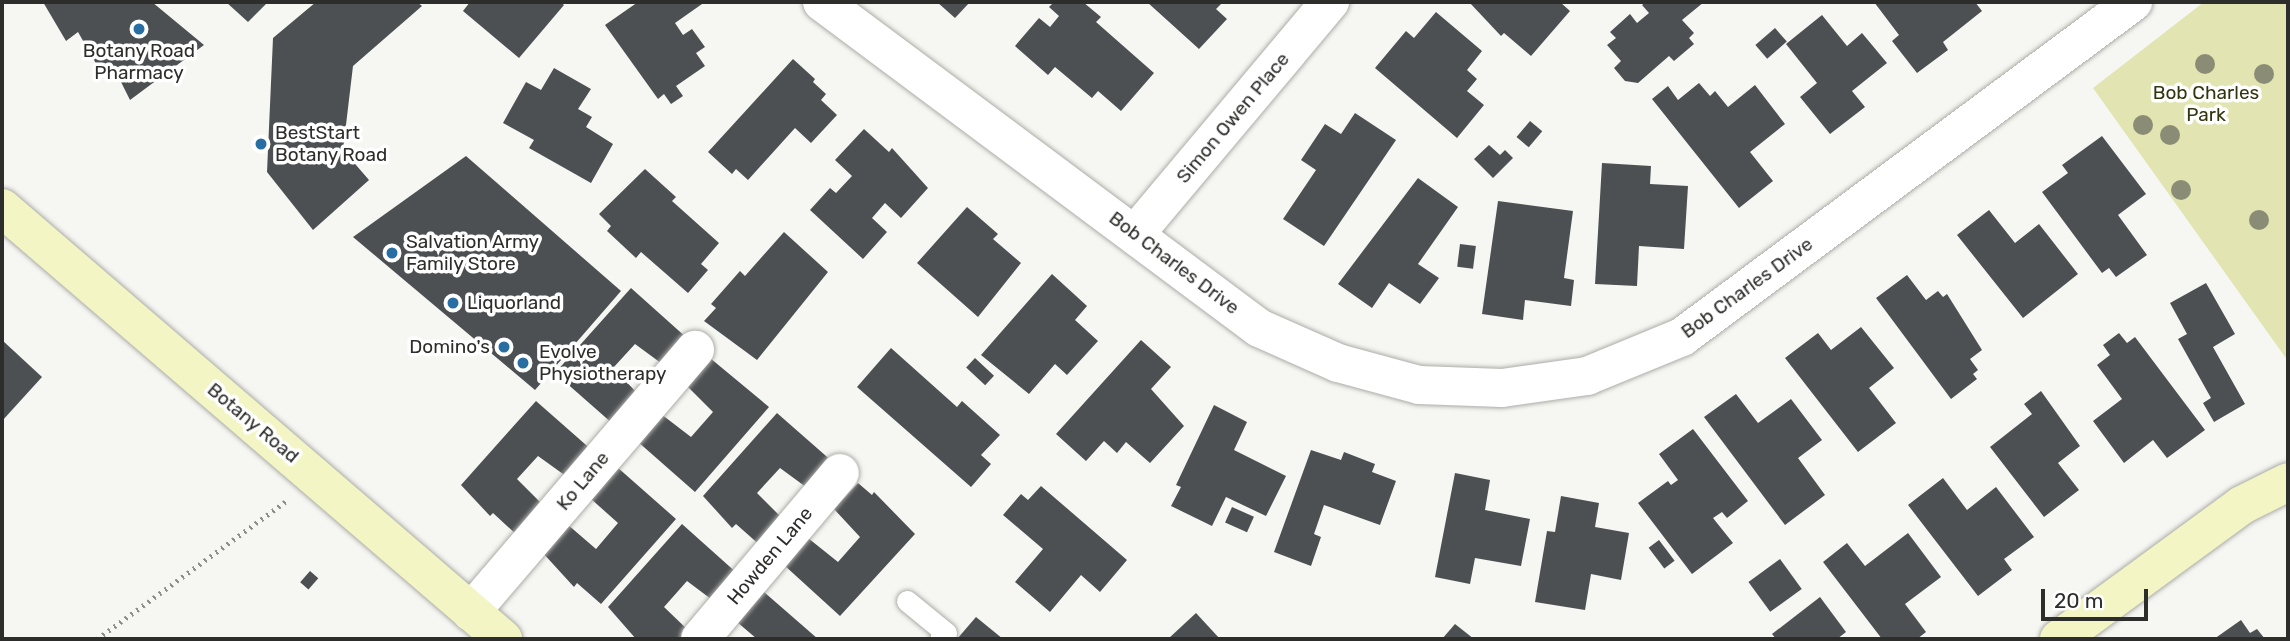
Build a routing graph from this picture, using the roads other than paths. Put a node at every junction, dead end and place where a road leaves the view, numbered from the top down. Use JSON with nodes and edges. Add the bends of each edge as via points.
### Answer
{"nodes":[{"id":1,"x":821,"y":2,"type":"edge"},
{"id":2,"x":1329,"y":2,"type":"edge"},
{"id":3,"x":2133,"y":2,"type":"edge"},
{"id":4,"x":2,"y":208,"type":"edge"},
{"id":5,"x":1136,"y":233,"type":"junction"},
{"id":6,"x":695,"y":350,"type":"dead end"},
{"id":7,"x":840,"y":473,"type":"dead end"},
{"id":8,"x":2288,"y":482,"type":"edge"},
{"id":9,"x":907,"y":601,"type":"dead end"},
{"id":10,"x":471,"y":612,"type":"junction"},
{"id":11,"x":503,"y":639,"type":"edge"},
{"id":12,"x":700,"y":639,"type":"edge"},
{"id":13,"x":940,"y":639,"type":"edge"},
{"id":14,"x":2059,"y":639,"type":"edge"}],
"edges":[{"from":1,"to":5,"type":"street","name":"Bob Charles Drive"},
{"from":2,"to":5,"type":"street","name":"Simon Owen Place"},
{"from":3,"to":5,"type":"street","name":"Bob Charles Drive","via":[[1682,337],[1587,376],[1502,388],[1419,385],[1338,363],[1259,328]]},
{"from":4,"to":10,"type":"main road","name":"Botany Road"},
{"from":6,"to":10,"type":"street","name":"Ko Lane"},
{"from":7,"to":12,"type":"street","name":"Howden Lane"},
{"from":8,"to":14,"type":"main road","via":[[2242,505]]},
{"from":9,"to":13,"type":"lane","via":[[946,633]]},
{"from":10,"to":11,"type":"main road","name":"Botany Road"}]}
